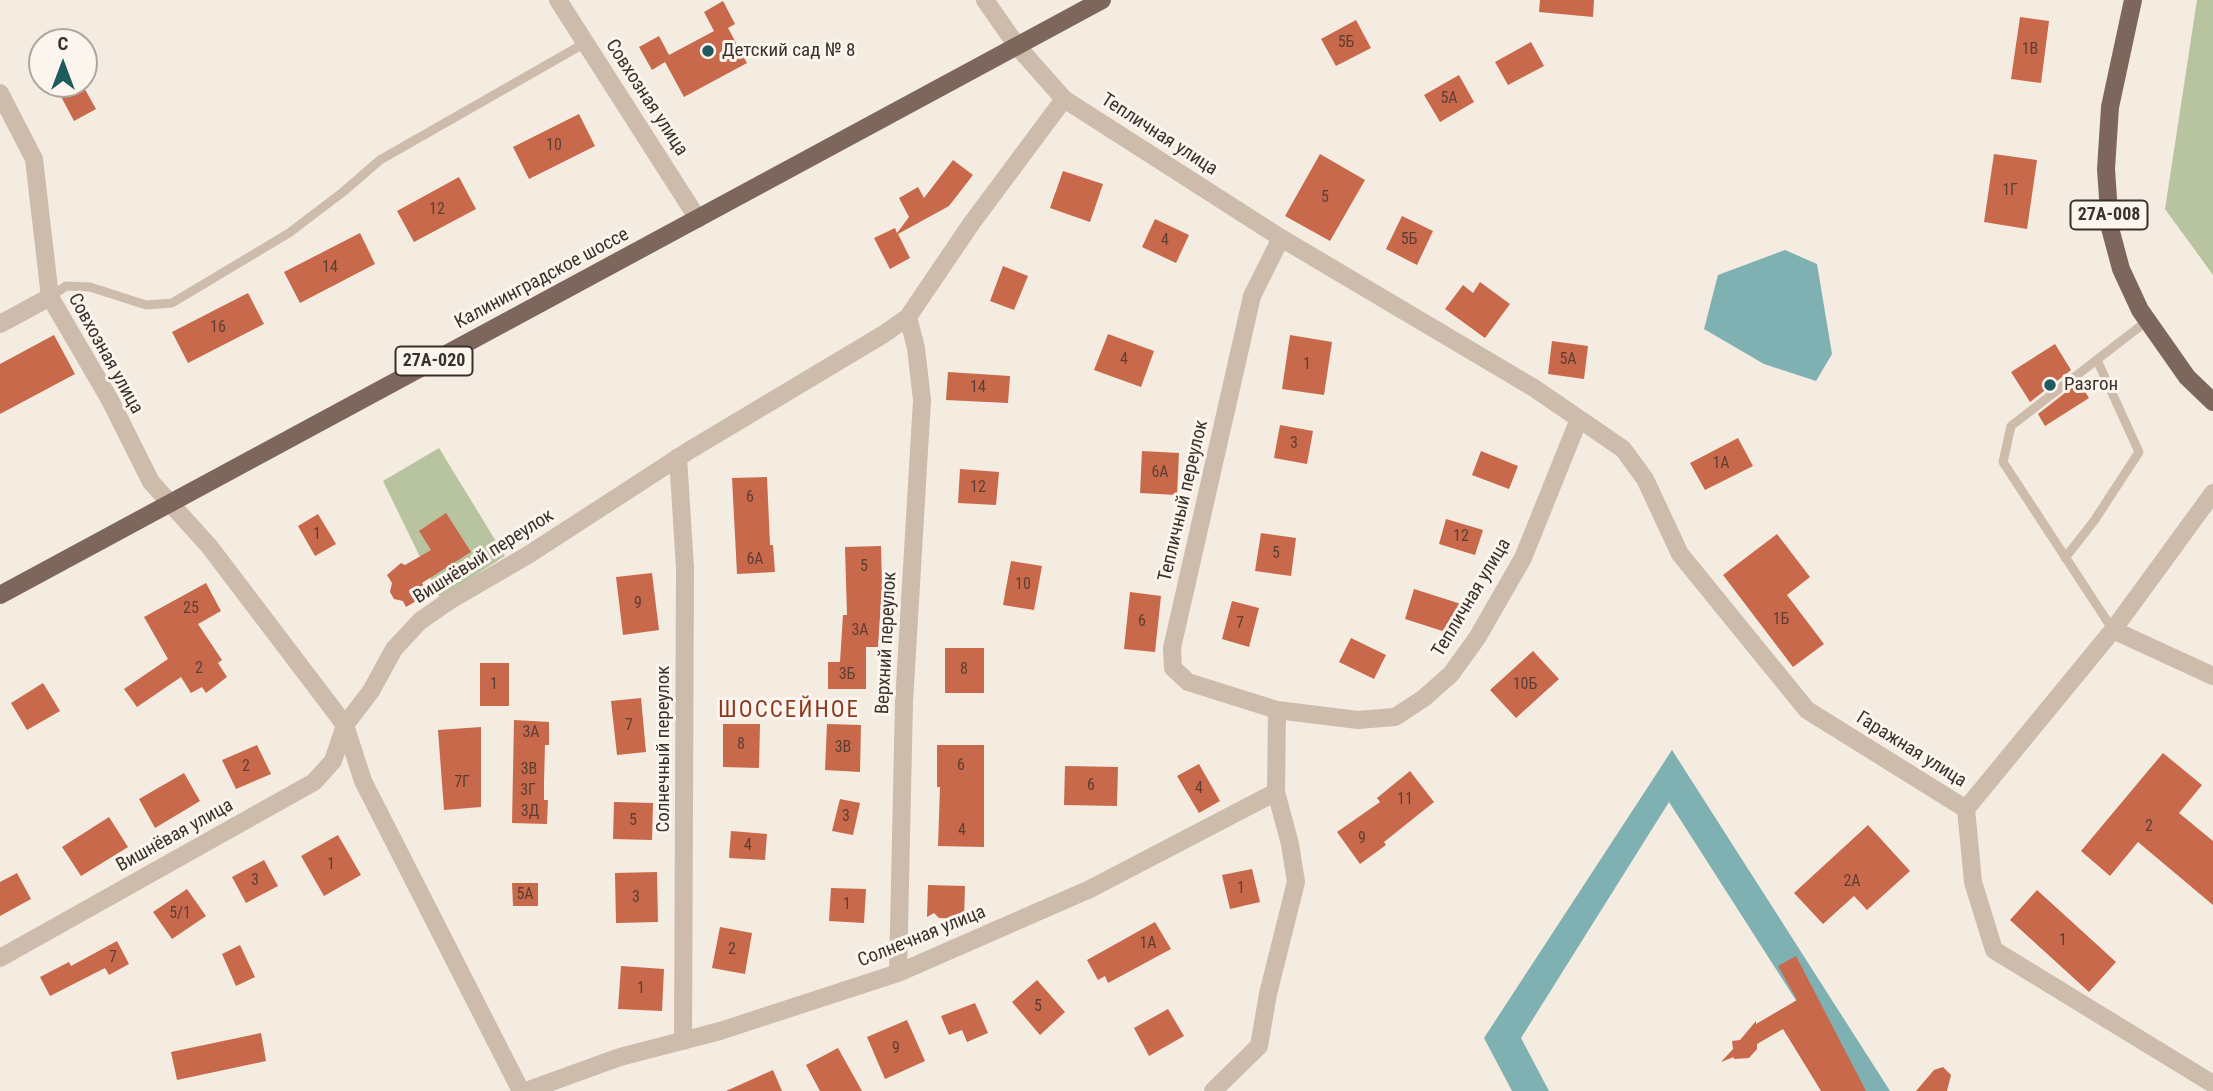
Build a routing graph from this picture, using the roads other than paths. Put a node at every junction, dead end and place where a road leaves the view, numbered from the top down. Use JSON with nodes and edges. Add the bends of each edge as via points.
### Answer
{"nodes":[{"id":1,"x":558,"y":0,"type":"edge"},
{"id":2,"x":985,"y":0,"type":"edge"},
{"id":3,"x":1102,"y":0,"type":"edge"},
{"id":4,"x":2133,"y":0,"type":"edge"},
{"id":5,"x":585,"y":43,"type":"junction"},
{"id":6,"x":1017,"y":46,"type":"junction"},
{"id":7,"x":0,"y":93,"type":"edge"},
{"id":8,"x":1064,"y":99,"type":"junction"},
{"id":9,"x":698,"y":219,"type":"junction"},
{"id":10,"x":1281,"y":238,"type":"junction"},
{"id":11,"x":50,"y":297,"type":"junction"},
{"id":12,"x":908,"y":317,"type":"junction"},
{"id":13,"x":2147,"y":321,"type":"junction"},
{"id":14,"x":0,"y":324,"type":"edge"},
{"id":15,"x":2097,"y":360,"type":"junction"},
{"id":16,"x":2213,"y":402,"type":"edge"},
{"id":17,"x":1579,"y":419,"type":"junction"},
{"id":18,"x":678,"y":457,"type":"junction"},
{"id":19,"x":2213,"y":493,"type":"edge"},
{"id":20,"x":170,"y":504,"type":"junction"},
{"id":21,"x":1680,"y":554,"type":"joint"},
{"id":22,"x":2065,"y":558,"type":"junction"},
{"id":23,"x":0,"y":595,"type":"edge"},
{"id":24,"x":2113,"y":630,"type":"junction"},
{"id":25,"x":2213,"y":677,"type":"edge"},
{"id":26,"x":1276,"y":710,"type":"junction"},
{"id":27,"x":345,"y":725,"type":"junction"},
{"id":28,"x":1276,"y":792,"type":"junction"},
{"id":29,"x":1966,"y":809,"type":"junction"},
{"id":30,"x":0,"y":958,"type":"edge"},
{"id":31,"x":898,"y":973,"type":"junction"},
{"id":32,"x":684,"y":1041,"type":"junction"},
{"id":33,"x":2213,"y":1084,"type":"edge"},
{"id":34,"x":521,"y":1091,"type":"edge"},
{"id":35,"x":526,"y":1091,"type":"edge"},
{"id":36,"x":1213,"y":1091,"type":"edge"}],
"edges":[{"from":1,"to":5,"type":"street","name":"Совхозная улица"},
{"from":2,"to":6,"type":"street"},
{"from":3,"to":6,"type":"main road","name":"Калининградское шоссе","number":"27А-020"},
{"from":4,"to":13,"type":"main road","number":"27А-008","via":[[2110,107],[2106,169],[2110,228],[2121,269]]},
{"from":5,"to":9,"type":"street","name":"Совхозная улица"},
{"from":5,"to":11,"type":"lane","via":[[380,160],[289,233],[172,303],[146,305],[90,287],[66,286]]},
{"from":6,"to":8,"type":"street","name":"Тепличная улица"},
{"from":6,"to":9,"type":"main road","name":"Калининградское шоссе","number":"27А-020"},
{"from":7,"to":11,"type":"street","name":"Совхозная улица","via":[[34,159]]},
{"from":8,"to":10,"type":"street","name":"Тепличная улица"},
{"from":8,"to":12,"type":"street"},
{"from":9,"to":20,"type":"main road","name":"Калининградское шоссе","number":"27А-020"},
{"from":10,"to":17,"type":"street","name":"Тепличная улица","via":[[1534,387]]},
{"from":10,"to":26,"type":"street","name":"Тепличный переулок","via":[[1252,296],[1172,648],[1173,668],[1188,682]]},
{"from":11,"to":14,"type":"street"},
{"from":11,"to":20,"type":"street","name":"Совхозная улица","via":[[151,482]]},
{"from":12,"to":18,"type":"street","name":"Вишнёвый переулок"},
{"from":12,"to":31,"type":"street","name":"Верхний переулок","via":[[922,400],[904,702]]},
{"from":13,"to":15,"type":"lane"},
{"from":13,"to":16,"type":"main road","number":"27А-008","via":[[2187,377]]},
{"from":15,"to":22,"type":"lane","via":[[2139,452]]},
{"from":15,"to":22,"type":"lane","via":[[2011,426],[2003,462]]},
{"from":17,"to":21,"type":"street","name":"Тепличная улица","via":[[1623,449],[1645,479]]},
{"from":17,"to":26,"type":"street","name":"Тепличная улица","via":[[1523,558],[1478,638],[1451,674],[1395,717],[1358,720]]},
{"from":18,"to":27,"type":"street","name":"Вишнёвый переулок","via":[[420,621],[394,649]]},
{"from":18,"to":32,"type":"street","name":"Солнечный переулок","via":[[685,568]]},
{"from":19,"to":24,"type":"street"},
{"from":20,"to":23,"type":"main road","name":"Калининградское шоссе","number":"27А-020"},
{"from":20,"to":27,"type":"street","name":"Совхозная улица","via":[[209,546]]},
{"from":21,"to":29,"type":"street","name":"Гаражная улица","via":[[1807,710]]},
{"from":22,"to":24,"type":"lane"},
{"from":24,"to":25,"type":"street"},
{"from":24,"to":29,"type":"street"},
{"from":26,"to":28,"type":"street"},
{"from":27,"to":30,"type":"street","name":"Вишнёвая улица","via":[[333,761],[314,782]]},
{"from":27,"to":34,"type":"street","name":"Совхозная улица","via":[[363,781]]},
{"from":28,"to":31,"type":"street","name":"Солнечная улица","via":[[1090,889]]},
{"from":28,"to":36,"type":"street","via":[[1296,882],[1288,921],[1259,1046]]},
{"from":29,"to":33,"type":"street","name":"Гаражная улица","via":[[1973,882],[1994,950]]},
{"from":31,"to":32,"type":"street","name":"Солнечная улица"},
{"from":32,"to":35,"type":"street","name":"Солнечная улица","via":[[620,1057]]}]}
